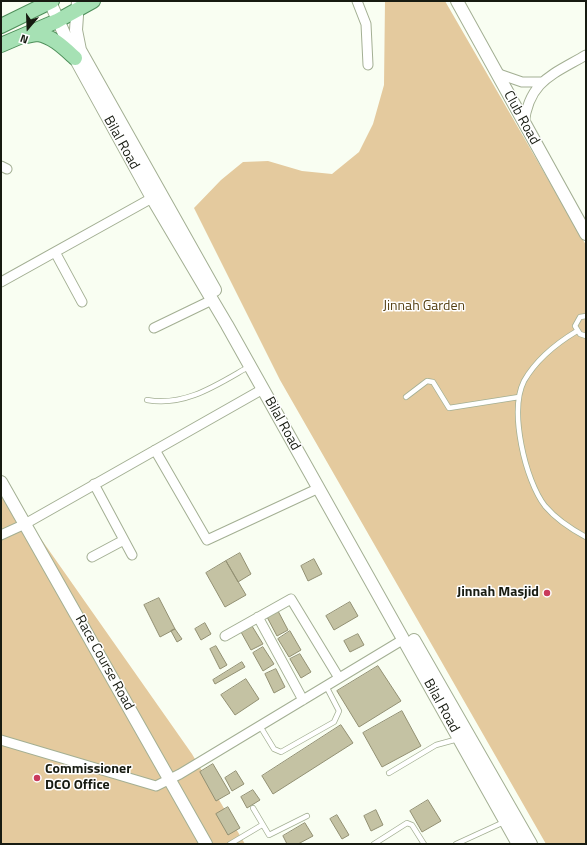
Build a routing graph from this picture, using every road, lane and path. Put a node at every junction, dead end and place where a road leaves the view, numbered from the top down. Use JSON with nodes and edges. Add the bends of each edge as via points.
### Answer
{"nodes":[{"id":1,"x":93,"y":1,"type":"edge"},
{"id":2,"x":357,"y":1,"type":"edge"},
{"id":3,"x":457,"y":1,"type":"edge"},
{"id":4,"x":51,"y":2,"type":"edge"},
{"id":5,"x":77,"y":6,"type":"edge"},
{"id":6,"x":57,"y":21,"type":"junction"},
{"id":7,"x":1,"y":26,"type":"edge"},
{"id":8,"x":16,"y":38,"type":"junction"},
{"id":9,"x":1,"y":45,"type":"edge"},
{"id":10,"x":586,"y":56,"type":"edge"},
{"id":11,"x":75,"y":58,"type":"junction"},
{"id":12,"x":368,"y":65,"type":"dead end"},
{"id":13,"x":495,"y":72,"type":"junction"},
{"id":14,"x":541,"y":82,"type":"junction"},
{"id":15,"x":524,"y":125,"type":"junction"},
{"id":16,"x":152,"y":198,"type":"junction"},
{"id":17,"x":586,"y":234,"type":"edge"},
{"id":18,"x":55,"y":252,"type":"junction"},
{"id":19,"x":1,"y":282,"type":"edge"},
{"id":20,"x":212,"y":300,"type":"junction"},
{"id":21,"x":82,"y":302,"type":"dead end"},
{"id":22,"x":586,"y":316,"type":"edge"},
{"id":23,"x":154,"y":328,"type":"dead end"},
{"id":24,"x":577,"y":331,"type":"junction"},
{"id":25,"x":586,"y":336,"type":"edge"},
{"id":26,"x":250,"y":366,"type":"junction"},
{"id":27,"x":263,"y":389,"type":"junction"},
{"id":28,"x":406,"y":397,"type":"dead end"},
{"id":29,"x":519,"y":397,"type":"junction"},
{"id":30,"x":147,"y":400,"type":"dead end"},
{"id":31,"x":155,"y":450,"type":"junction"},
{"id":32,"x":1,"y":482,"type":"edge"},
{"id":33,"x":94,"y":484,"type":"junction"},
{"id":34,"x":319,"y":488,"type":"junction"},
{"id":35,"x":25,"y":524,"type":"junction"},
{"id":36,"x":1,"y":535,"type":"edge"},
{"id":37,"x":586,"y":537,"type":"edge"},
{"id":38,"x":122,"y":540,"type":"junction"},
{"id":39,"x":132,"y":555,"type":"dead end"},
{"id":40,"x":92,"y":557,"type":"dead end"},
{"id":41,"x":258,"y":617,"type":"junction"},
{"id":42,"x":225,"y":636,"type":"dead end"},
{"id":43,"x":404,"y":639,"type":"junction"},
{"id":44,"x":339,"y":678,"type":"junction"},
{"id":45,"x":326,"y":686,"type":"junction"},
{"id":46,"x":303,"y":700,"type":"junction"},
{"id":47,"x":260,"y":726,"type":"junction"},
{"id":48,"x":459,"y":738,"type":"junction"},
{"id":49,"x":1,"y":740,"type":"edge"},
{"id":50,"x":389,"y":773,"type":"dead end"},
{"id":51,"x":169,"y":779,"type":"junction"},
{"id":52,"x":252,"y":808,"type":"dead end"},
{"id":53,"x":307,"y":816,"type":"dead end"},
{"id":54,"x":505,"y":821,"type":"junction"},
{"id":55,"x":262,"y":825,"type":"junction"},
{"id":56,"x":206,"y":844,"type":"edge"},
{"id":57,"x":230,"y":844,"type":"edge"},
{"id":58,"x":374,"y":844,"type":"edge"},
{"id":59,"x":424,"y":844,"type":"edge"},
{"id":60,"x":456,"y":844,"type":"edge"},
{"id":61,"x":518,"y":844,"type":"edge"},
{"id":62,"x":531,"y":844,"type":"edge"}],
"edges":[{"from":1,"to":5,"type":"main road"},
{"from":2,"to":12,"type":"street","via":[[366,24]]},
{"from":3,"to":13,"type":"main road","name":"Club Road"},
{"from":4,"to":6,"type":"main road","name":"Bilal Road"},
{"from":4,"to":7,"type":"main road"},
{"from":5,"to":6,"type":"main road"},
{"from":5,"to":62,"type":"main road","name":"Bilal Road","via":[[76,30],[80,50]]},
{"from":6,"to":8,"type":"main road"},
{"from":6,"to":11,"type":"main road","name":"Bilal Road"},
{"from":8,"to":9,"type":"main road"},
{"from":8,"to":11,"type":"main road","via":[[38,34],[61,46]]},
{"from":10,"to":14,"type":"street"},
{"from":11,"to":16,"type":"main road","name":"Bilal Road"},
{"from":13,"to":14,"type":"street","via":[[517,81]]},
{"from":13,"to":15,"type":"main road","name":"Club Road"},
{"from":14,"to":15,"type":"street","via":[[529,102]]},
{"from":15,"to":17,"type":"main road","name":"Club Road"},
{"from":16,"to":18,"type":"street"},
{"from":16,"to":20,"type":"main road","name":"Bilal Road"},
{"from":18,"to":19,"type":"street"},
{"from":18,"to":21,"type":"street"},
{"from":20,"to":23,"type":"street"},
{"from":20,"to":26,"type":"main road","name":"Bilal Road"},
{"from":22,"to":24,"type":"lane","via":[[580,317],[576,322]]},
{"from":24,"to":25,"type":"lane"},
{"from":24,"to":29,"type":"lane","via":[[560,341],[532,369]]},
{"from":26,"to":27,"type":"main road","name":"Bilal Road"},
{"from":26,"to":30,"type":"lane","via":[[194,396],[170,402]]},
{"from":27,"to":31,"type":"street"},
{"from":27,"to":34,"type":"main road","name":"Bilal Road"},
{"from":28,"to":29,"type":"lane","via":[[430,380],[449,408]]},
{"from":29,"to":37,"type":"lane","via":[[519,427],[525,467],[538,496],[560,520]]},
{"from":31,"to":33,"type":"street"},
{"from":31,"to":34,"type":"street","via":[[207,540]]},
{"from":32,"to":35,"type":"main road","name":"Race Course Road"},
{"from":33,"to":35,"type":"street"},
{"from":33,"to":38,"type":"street"},
{"from":34,"to":43,"type":"main road","name":"Bilal Road"},
{"from":35,"to":36,"type":"street"},
{"from":35,"to":51,"type":"main road","name":"Race Course Road"},
{"from":38,"to":39,"type":"street"},
{"from":38,"to":40,"type":"street"},
{"from":41,"to":42,"type":"street"},
{"from":41,"to":44,"type":"street","via":[[291,599]]},
{"from":41,"to":46,"type":"street"},
{"from":43,"to":44,"type":"street"},
{"from":43,"to":48,"type":"main road","name":"Bilal Road"},
{"from":44,"to":45,"type":"street"},
{"from":45,"to":46,"type":"street"},
{"from":45,"to":47,"type":"lane","via":[[339,711],[334,722],[281,752],[274,749]]},
{"from":46,"to":47,"type":"street"},
{"from":47,"to":51,"type":"street"},
{"from":48,"to":50,"type":"lane","via":[[436,745]]},
{"from":48,"to":54,"type":"main road","name":"Bilal Road"},
{"from":49,"to":51,"type":"street","via":[[156,786]]},
{"from":51,"to":56,"type":"main road","name":"Race Course Road"},
{"from":52,"to":55,"type":"lane"},
{"from":53,"to":55,"type":"lane","via":[[272,836],[267,834]]},
{"from":54,"to":60,"type":"lane"},
{"from":54,"to":61,"type":"main road","name":"Bilal Road"},
{"from":55,"to":57,"type":"lane"},
{"from":58,"to":59,"type":"lane","via":[[407,823],[412,825]]}]}
